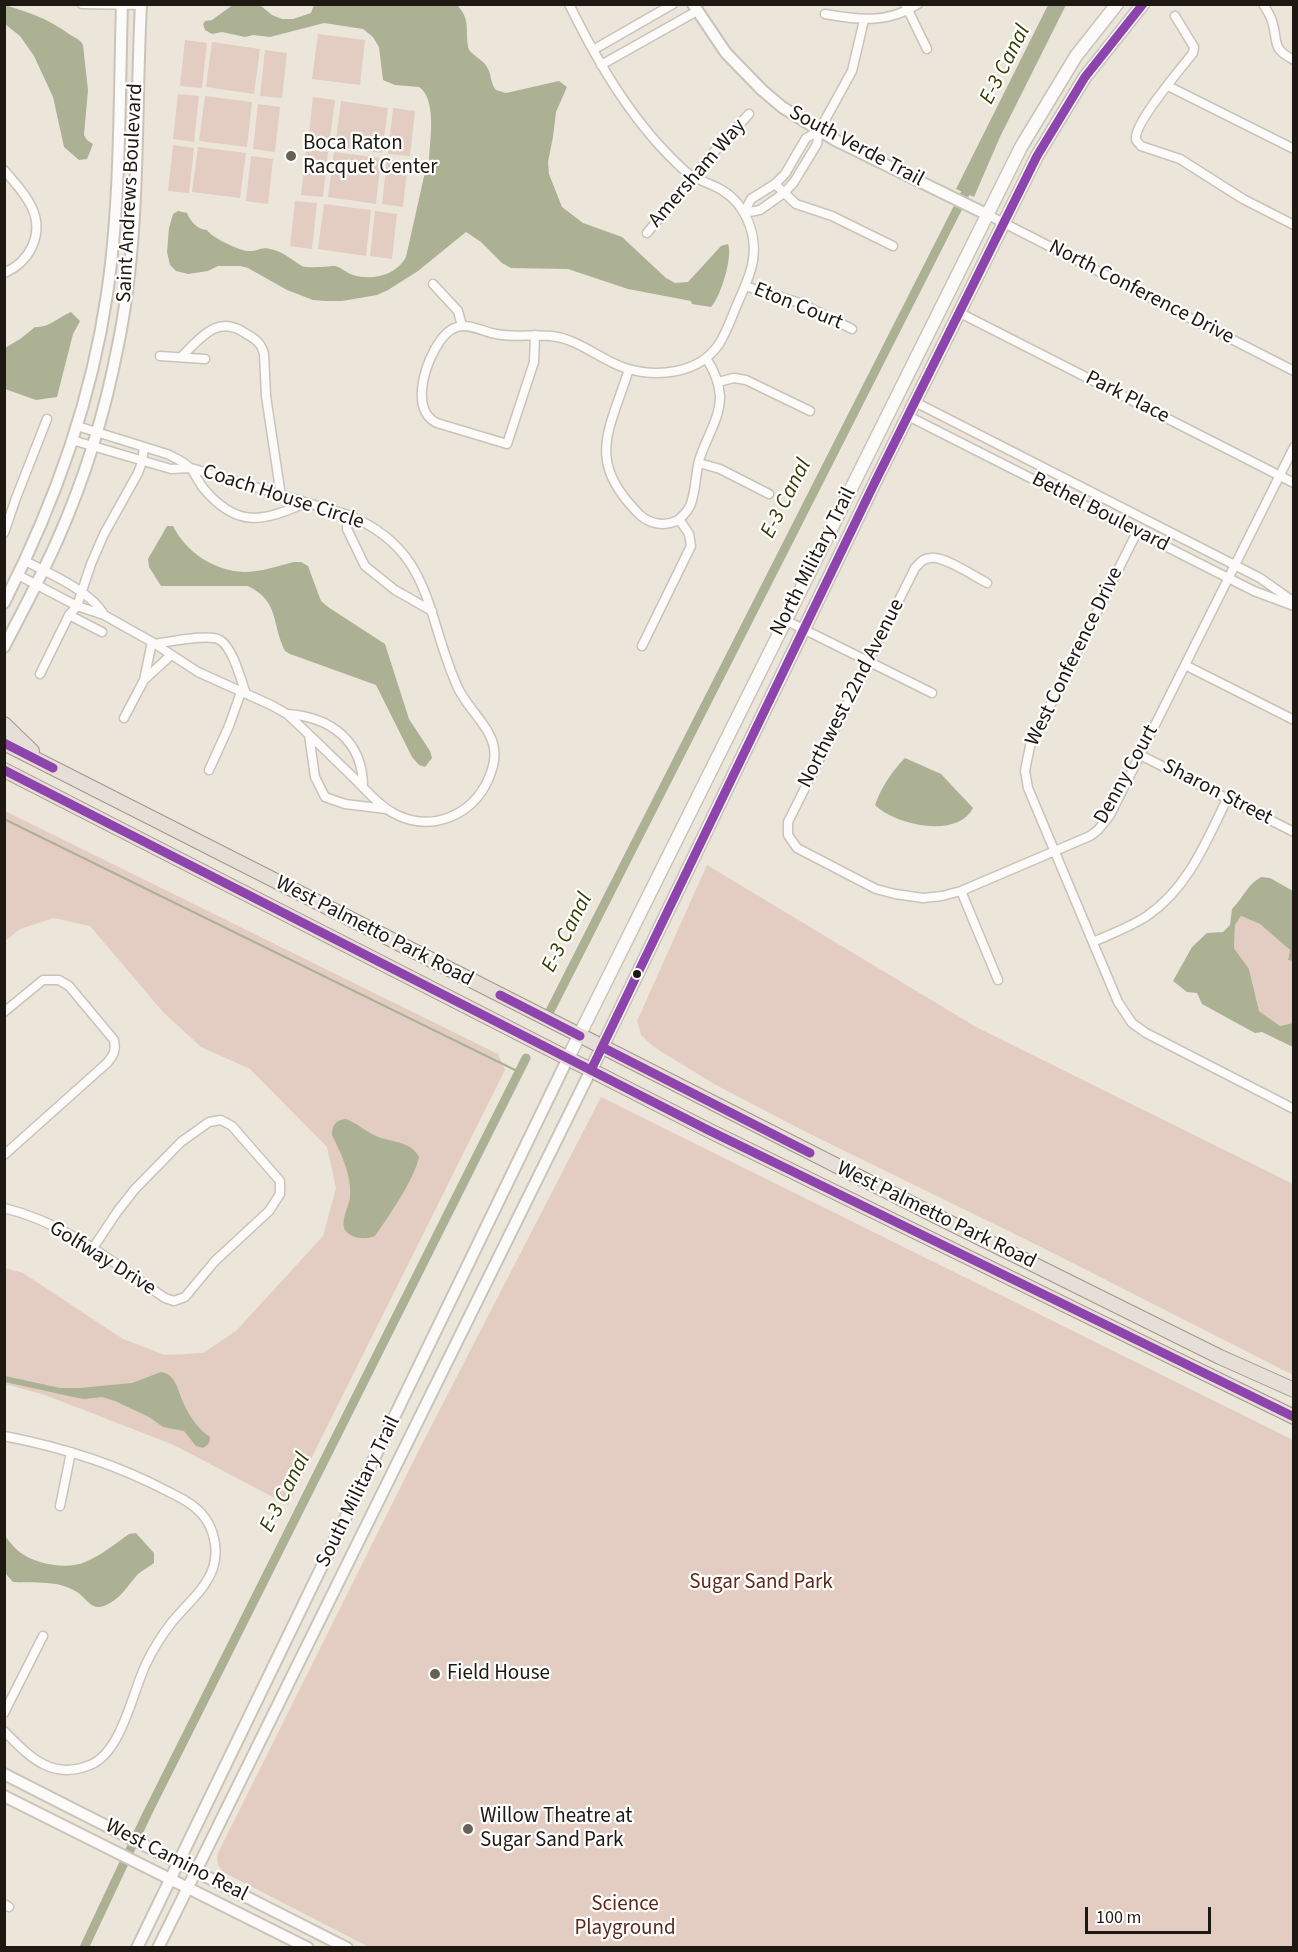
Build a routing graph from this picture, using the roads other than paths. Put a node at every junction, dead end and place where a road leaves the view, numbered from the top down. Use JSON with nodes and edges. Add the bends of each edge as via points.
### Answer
{"nodes":[{"id":1,"x":82,"y":4,"type":"edge"},
{"id":2,"x":569,"y":4,"type":"edge"},
{"id":3,"x":673,"y":4,"type":"edge"},
{"id":4,"x":918,"y":4,"type":"edge"},
{"id":5,"x":1117,"y":4,"type":"edge"},
{"id":6,"x":1143,"y":4,"type":"edge"},
{"id":7,"x":1263,"y":4,"type":"edge"},
{"id":8,"x":122,"y":5,"type":"edge"},
{"id":9,"x":141,"y":5,"type":"edge"},
{"id":10,"x":907,"y":7,"type":"edge"},
{"id":11,"x":695,"y":8,"type":"edge"},
{"id":12,"x":825,"y":14,"type":"dead end"},
{"id":13,"x":1175,"y":16,"type":"dead end"},
{"id":14,"x":864,"y":20,"type":"junction"},
{"id":15,"x":927,"y":49,"type":"dead end"},
{"id":16,"x":593,"y":51,"type":"junction"},
{"id":17,"x":1293,"y":60,"type":"edge"},
{"id":18,"x":601,"y":65,"type":"junction"},
{"id":19,"x":1168,"y":86,"type":"junction"},
{"id":20,"x":749,"y":114,"type":"dead end"},
{"id":21,"x":819,"y":131,"type":"junction"},
{"id":22,"x":1293,"y":149,"type":"edge"},
{"id":23,"x":4,"y":170,"type":"edge"},
{"id":24,"x":694,"y":177,"type":"junction"},
{"id":25,"x":775,"y":184,"type":"junction"},
{"id":26,"x":784,"y":193,"type":"junction"},
{"id":27,"x":982,"y":212,"type":"junction"},
{"id":28,"x":744,"y":213,"type":"junction"},
{"id":29,"x":1003,"y":223,"type":"junction"},
{"id":30,"x":1293,"y":225,"type":"edge"},
{"id":31,"x":647,"y":233,"type":"dead end"},
{"id":32,"x":893,"y":246,"type":"dead end"},
{"id":33,"x":4,"y":273,"type":"edge"},
{"id":34,"x":433,"y":284,"type":"dead end"},
{"id":35,"x":745,"y":286,"type":"junction"},
{"id":36,"x":960,"y":313,"type":"junction"},
{"id":37,"x":462,"y":326,"type":"junction"},
{"id":38,"x":852,"y":329,"type":"dead end"},
{"id":39,"x":535,"y":335,"type":"junction"},
{"id":40,"x":160,"y":356,"type":"dead end"},
{"id":41,"x":181,"y":357,"type":"junction"},
{"id":42,"x":706,"y":358,"type":"junction"},
{"id":43,"x":205,"y":359,"type":"dead end"},
{"id":44,"x":629,"y":369,"type":"junction"},
{"id":45,"x":1293,"y":371,"type":"edge"},
{"id":46,"x":718,"y":382,"type":"junction"},
{"id":47,"x":902,"y":388,"type":"junction"},
{"id":48,"x":915,"y":402,"type":"junction"},
{"id":49,"x":810,"y":411,"type":"dead end"},
{"id":50,"x":908,"y":416,"type":"junction"},
{"id":51,"x":47,"y":419,"type":"dead end"},
{"id":52,"x":77,"y":426,"type":"junction"},
{"id":53,"x":97,"y":433,"type":"junction"},
{"id":54,"x":72,"y":440,"type":"junction"},
{"id":55,"x":93,"y":445,"type":"junction"},
{"id":56,"x":144,"y":447,"type":"junction"},
{"id":57,"x":1293,"y":447,"type":"edge"},
{"id":58,"x":142,"y":462,"type":"junction"},
{"id":59,"x":699,"y":463,"type":"junction"},
{"id":60,"x":191,"y":468,"type":"junction"},
{"id":61,"x":1279,"y":476,"type":"junction"},
{"id":62,"x":1293,"y":483,"type":"edge"},
{"id":63,"x":769,"y":494,"type":"dead end"},
{"id":64,"x":281,"y":496,"type":"junction"},
{"id":65,"x":304,"y":503,"type":"junction"},
{"id":66,"x":348,"y":515,"type":"junction"},
{"id":67,"x":679,"y":519,"type":"junction"},
{"id":68,"x":1137,"y":532,"type":"junction"},
{"id":69,"x":4,"y":533,"type":"edge"},
{"id":70,"x":25,"y":561,"type":"junction"},
{"id":71,"x":1234,"y":565,"type":"junction"},
{"id":72,"x":42,"y":570,"type":"junction"},
{"id":73,"x":18,"y":576,"type":"junction"},
{"id":74,"x":1228,"y":578,"type":"junction"},
{"id":75,"x":36,"y":583,"type":"junction"},
{"id":76,"x":987,"y":583,"type":"dead end"},
{"id":77,"x":81,"y":593,"type":"junction"},
{"id":78,"x":4,"y":603,"type":"edge"},
{"id":79,"x":1293,"y":604,"type":"edge"},
{"id":80,"x":77,"y":606,"type":"junction"},
{"id":81,"x":432,"y":611,"type":"junction"},
{"id":82,"x":69,"y":615,"type":"junction"},
{"id":83,"x":104,"y":615,"type":"junction"},
{"id":84,"x":785,"y":620,"type":"junction"},
{"id":85,"x":804,"y":629,"type":"junction"},
{"id":86,"x":102,"y":632,"type":"dead end"},
{"id":87,"x":153,"y":643,"type":"junction"},
{"id":88,"x":642,"y":646,"type":"dead end"},
{"id":89,"x":4,"y":647,"type":"edge"},
{"id":90,"x":171,"y":655,"type":"junction"},
{"id":91,"x":869,"y":661,"type":"junction"},
{"id":92,"x":1185,"y":665,"type":"junction"},
{"id":93,"x":40,"y":674,"type":"dead end"},
{"id":94,"x":144,"y":680,"type":"junction"},
{"id":95,"x":244,"y":693,"type":"junction"},
{"id":96,"x":932,"y":693,"type":"dead end"},
{"id":97,"x":287,"y":714,"type":"junction"},
{"id":98,"x":124,"y":718,"type":"dead end"},
{"id":99,"x":1293,"y":720,"type":"edge"},
{"id":100,"x":4,"y":724,"type":"edge"},
{"id":101,"x":309,"y":735,"type":"junction"},
{"id":102,"x":4,"y":743,"type":"edge"},
{"id":103,"x":1140,"y":754,"type":"junction"},
{"id":104,"x":49,"y":766,"type":"junction"},
{"id":105,"x":4,"y":770,"type":"edge"},
{"id":106,"x":209,"y":770,"type":"dead end"},
{"id":107,"x":363,"y":787,"type":"junction"},
{"id":108,"x":1227,"y":799,"type":"junction"},
{"id":109,"x":386,"y":809,"type":"junction"},
{"id":110,"x":1293,"y":832,"type":"edge"},
{"id":111,"x":788,"y":835,"type":"joint"},
{"id":112,"x":1055,"y":852,"type":"junction"},
{"id":113,"x":271,"y":879,"type":"junction"},
{"id":114,"x":961,"y":891,"type":"junction"},
{"id":115,"x":260,"y":900,"type":"junction"},
{"id":116,"x":1093,"y":942,"type":"junction"},
{"id":117,"x":998,"y":980,"type":"dead end"},
{"id":118,"x":4,"y":1012,"type":"edge"},
{"id":119,"x":580,"y":1036,"type":"junction"},
{"id":120,"x":602,"y":1047,"type":"junction"},
{"id":121,"x":568,"y":1058,"type":"junction"},
{"id":122,"x":591,"y":1070,"type":"junction"},
{"id":123,"x":1293,"y":1109,"type":"edge"},
{"id":124,"x":4,"y":1155,"type":"edge"},
{"id":125,"x":4,"y":1208,"type":"edge"},
{"id":126,"x":93,"y":1248,"type":"junction"},
{"id":127,"x":1073,"y":1284,"type":"junction"},
{"id":128,"x":1063,"y":1304,"type":"junction"},
{"id":129,"x":1293,"y":1390,"type":"edge"},
{"id":130,"x":1293,"y":1417,"type":"edge"},
{"id":131,"x":4,"y":1436,"type":"edge"},
{"id":132,"x":71,"y":1452,"type":"junction"},
{"id":133,"x":60,"y":1506,"type":"dead end"},
{"id":134,"x":43,"y":1636,"type":"dead end"},
{"id":135,"x":4,"y":1713,"type":"edge"},
{"id":136,"x":4,"y":1731,"type":"edge"},
{"id":137,"x":4,"y":1774,"type":"edge"},
{"id":138,"x":4,"y":1796,"type":"edge"},
{"id":139,"x":179,"y":1862,"type":"junction"},
{"id":140,"x":196,"y":1872,"type":"junction"},
{"id":141,"x":171,"y":1879,"type":"junction"},
{"id":142,"x":188,"y":1887,"type":"junction"},
{"id":143,"x":137,"y":1947,"type":"edge"},
{"id":144,"x":158,"y":1947,"type":"edge"},
{"id":145,"x":308,"y":1947,"type":"edge"},
{"id":146,"x":347,"y":1947,"type":"edge"}],
"edges":[{"from":1,"to":8,"type":"street"},
{"from":2,"to":16,"type":"street"},
{"from":3,"to":16,"type":"street"},
{"from":4,"to":10,"type":"street"},
{"from":5,"to":27,"type":"main road","name":"North Military Trail","via":[[1055,88]]},
{"from":6,"to":29,"type":"main road","name":"North Military Trail","via":[[1070,100]]},
{"from":7,"to":17,"type":"street","via":[[1272,20],[1277,48]]},
{"from":8,"to":9,"type":"street"},
{"from":8,"to":52,"type":"street","name":"Saint Andrews Boulevard","via":[[112,251],[100,334]]},
{"from":9,"to":53,"type":"street","name":"Saint Andrews Boulevard","via":[[130,260],[119,343]]},
{"from":10,"to":14,"type":"street","via":[[890,18]]},
{"from":10,"to":15,"type":"street"},
{"from":11,"to":18,"type":"street"},
{"from":11,"to":21,"type":"street","name":"South Verde Trail","via":[[744,72],[782,107]]},
{"from":12,"to":14,"type":"street"},
{"from":13,"to":19,"type":"street","via":[[1194,47]]},
{"from":14,"to":21,"type":"street","via":[[852,71]]},
{"from":16,"to":18,"type":"street"},
{"from":18,"to":24,"type":"street","via":[[650,134]]},
{"from":19,"to":22,"type":"street"},
{"from":19,"to":30,"type":"street","via":[[1144,117],[1136,141],[1180,159]]},
{"from":20,"to":24,"type":"street","name":"Amersham Way"},
{"from":21,"to":25,"type":"street","via":[[806,138]]},
{"from":21,"to":26,"type":"street","via":[[818,144]]},
{"from":21,"to":27,"type":"street","name":"South Verde Trail"},
{"from":23,"to":33,"type":"street","via":[[29,202],[36,225],[35,241],[27,257]]},
{"from":24,"to":28,"type":"street","via":[[719,188]]},
{"from":24,"to":31,"type":"street","name":"Amersham Way"},
{"from":25,"to":26,"type":"street"},
{"from":25,"to":28,"type":"street","via":[[751,199]]},
{"from":26,"to":28,"type":"street","via":[[760,210]]},
{"from":26,"to":32,"type":"street","via":[[796,204],[832,216]]},
{"from":27,"to":29,"type":"street","name":"North Conference Drive"},
{"from":27,"to":47,"type":"main road","name":"North Military Trail"},
{"from":28,"to":35,"type":"street","via":[[754,247]]},
{"from":29,"to":36,"type":"main road","name":"North Military Trail"},
{"from":29,"to":45,"type":"street","name":"North Conference Drive"},
{"from":34,"to":37,"type":"street","via":[[458,311]]},
{"from":35,"to":38,"type":"street","name":"Eton Court","via":[[800,303]]},
{"from":35,"to":42,"type":"street","via":[[722,339]]},
{"from":36,"to":48,"type":"main road","name":"North Military Trail"},
{"from":36,"to":61,"type":"street","name":"Park Place"},
{"from":37,"to":39,"type":"street","via":[[499,335]]},
{"from":37,"to":39,"type":"street","via":[[446,333],[430,358],[423,384],[424,410],[437,423],[507,444],[534,362]]},
{"from":39,"to":44,"type":"street","via":[[571,340],[607,362]]},
{"from":40,"to":41,"type":"street"},
{"from":41,"to":43,"type":"street"},
{"from":41,"to":64,"type":"street","via":[[208,330],[225,325],[261,344]]},
{"from":42,"to":44,"type":"street","via":[[675,371]]},
{"from":42,"to":46,"type":"street"},
{"from":44,"to":67,"type":"street","via":[[607,436],[608,471],[617,490],[646,519],[663,524]]},
{"from":46,"to":49,"type":"street","via":[[746,380]]},
{"from":46,"to":59,"type":"street","via":[[718,410]]},
{"from":47,"to":50,"type":"main road"},
{"from":47,"to":84,"type":"main road","name":"North Military Trail"},
{"from":48,"to":50,"type":"main road","name":"North Military Trail"},
{"from":48,"to":71,"type":"street","name":"Bethel Boulevard"},
{"from":50,"to":68,"type":"street","name":"Bethel Boulevard"},
{"from":50,"to":85,"type":"main road","name":"North Military Trail"},
{"from":51,"to":69,"type":"street"},
{"from":52,"to":53,"type":"street","name":"Coach House Circle"},
{"from":52,"to":54,"type":"street","name":"Saint Andrews Boulevard"},
{"from":53,"to":55,"type":"street","name":"Saint Andrews Boulevard"},
{"from":53,"to":56,"type":"street","name":"Coach House Circle"},
{"from":54,"to":55,"type":"street","name":"Coach House Circle"},
{"from":54,"to":70,"type":"street","name":"Saint Andrews Boulevard","via":[[54,495]]},
{"from":55,"to":58,"type":"street","name":"Coach House Circle"},
{"from":55,"to":72,"type":"street","name":"Saint Andrews Boulevard"},
{"from":56,"to":58,"type":"street"},
{"from":56,"to":60,"type":"street","name":"Coach House Circle"},
{"from":57,"to":61,"type":"street","name":"Denny Court"},
{"from":58,"to":60,"type":"street","name":"Coach House Circle","via":[[171,469]]},
{"from":58,"to":77,"type":"street","via":[[90,564]]},
{"from":59,"to":63,"type":"street","via":[[720,469]]},
{"from":59,"to":67,"type":"street","via":[[690,505]]},
{"from":60,"to":64,"type":"street","name":"Coach House Circle"},
{"from":60,"to":65,"type":"street","via":[[202,487],[222,506],[251,519],[265,518]]},
{"from":61,"to":62,"type":"street","name":"Park Place"},
{"from":61,"to":71,"type":"street","name":"Denny Court"},
{"from":64,"to":65,"type":"street","name":"Coach House Circle"},
{"from":65,"to":66,"type":"street","name":"Coach House Circle"},
{"from":66,"to":81,"type":"street","name":"Coach House Circle","via":[[380,531],[407,557]]},
{"from":66,"to":81,"type":"street","via":[[347,528],[365,566],[395,590]]},
{"from":67,"to":88,"type":"street","via":[[689,534],[690,546]]},
{"from":68,"to":74,"type":"street","name":"Bethel Boulevard"},
{"from":68,"to":112,"type":"street","name":"West Conference Drive","via":[[1027,753],[1028,788]]},
{"from":70,"to":72,"type":"street","name":"Coach House Circle"},
{"from":70,"to":73,"type":"street","name":"Saint Andrews Boulevard"},
{"from":71,"to":74,"type":"street","name":"Denny Court"},
{"from":71,"to":79,"type":"street","name":"Bethel Boulevard","via":[[1260,578]]},
{"from":72,"to":75,"type":"street","name":"Saint Andrews Boulevard"},
{"from":72,"to":77,"type":"street","name":"Coach House Circle"},
{"from":73,"to":75,"type":"street","name":"Coach House Circle"},
{"from":73,"to":78,"type":"street","name":"Saint Andrews Boulevard"},
{"from":74,"to":79,"type":"street","name":"Bethel Boulevard"},
{"from":74,"to":92,"type":"street","name":"Denny Court"},
{"from":75,"to":80,"type":"street","name":"Coach House Circle"},
{"from":75,"to":89,"type":"street","name":"Saint Andrews Boulevard"},
{"from":76,"to":91,"type":"street","name":"Northwest 22nd Avenue","via":[[938,558],[921,561]]},
{"from":77,"to":80,"type":"street"},
{"from":77,"to":83,"type":"street","name":"Coach House Circle","via":[[99,605]]},
{"from":80,"to":82,"type":"street"},
{"from":80,"to":83,"type":"street","name":"Coach House Circle"},
{"from":81,"to":109,"type":"street","name":"Coach House Circle","via":[[457,686],[493,742],[494,762],[479,796],[451,818],[415,821]]},
{"from":82,"to":86,"type":"street"},
{"from":82,"to":93,"type":"street"},
{"from":83,"to":87,"type":"street","name":"Coach House Circle"},
{"from":84,"to":85,"type":"street"},
{"from":84,"to":119,"type":"main road","name":"North Military Trail"},
{"from":85,"to":91,"type":"street"},
{"from":85,"to":120,"type":"main road","name":"North Military Trail"},
{"from":87,"to":90,"type":"street","name":"Coach House Circle"},
{"from":87,"to":94,"type":"street"},
{"from":87,"to":95,"type":"street","via":[[208,637],[220,640],[230,652]]},
{"from":90,"to":94,"type":"street"},
{"from":90,"to":95,"type":"street","name":"Coach House Circle"},
{"from":91,"to":96,"type":"street"},
{"from":91,"to":111,"type":"street","name":"Northwest 22nd Avenue","via":[[788,822]]},
{"from":92,"to":99,"type":"street"},
{"from":92,"to":103,"type":"street","name":"Denny Court"},
{"from":94,"to":98,"type":"street"},
{"from":95,"to":97,"type":"street","name":"Coach House Circle"},
{"from":95,"to":106,"type":"street"},
{"from":97,"to":101,"type":"street","name":"Coach House Circle"},
{"from":97,"to":107,"type":"street","via":[[308,716],[343,734],[357,755]]},
{"from":100,"to":104,"type":"main road"},
{"from":101,"to":107,"type":"street","name":"Coach House Circle"},
{"from":101,"to":109,"type":"street","via":[[315,777],[325,797],[345,804]]},
{"from":102,"to":104,"type":"main road","name":"West Palmetto Park Road"},
{"from":103,"to":108,"type":"street","name":"Sharon Street"},
{"from":103,"to":112,"type":"street","name":"Denny Court","via":[[1105,823],[1090,836]]},
{"from":104,"to":113,"type":"main road","name":"West Palmetto Park Road"},
{"from":105,"to":115,"type":"main road","name":"West Palmetto Park Road"},
{"from":107,"to":109,"type":"street","name":"Coach House Circle"},
{"from":108,"to":110,"type":"street","name":"Sharon Street"},
{"from":108,"to":116,"type":"street","via":[[1194,866],[1174,893],[1133,925]]},
{"from":111,"to":114,"type":"street","name":"Denny Court","via":[[797,848],[885,892],[923,898]]},
{"from":112,"to":114,"type":"street","name":"Denny Court"},
{"from":112,"to":116,"type":"street","name":"West Conference Drive"},
{"from":113,"to":115,"type":"main road"},
{"from":113,"to":119,"type":"main road","name":"West Palmetto Park Road"},
{"from":114,"to":117,"type":"street"},
{"from":115,"to":121,"type":"main road","name":"West Palmetto Park Road"},
{"from":116,"to":123,"type":"street","name":"West Conference Drive","via":[[1122,1010],[1139,1029]]},
{"from":118,"to":124,"type":"street","via":[[43,980],[64,982],[115,1046],[112,1057]]},
{"from":119,"to":120,"type":"main road","name":"West Palmetto Park Road"},
{"from":119,"to":121,"type":"main road","name":"South Military Trail"},
{"from":120,"to":122,"type":"main road","name":"South Military Trail"},
{"from":120,"to":127,"type":"main road","name":"West Palmetto Park Road"},
{"from":121,"to":122,"type":"main road","name":"West Palmetto Park Road"},
{"from":121,"to":139,"type":"street","name":"South Military Trail"},
{"from":122,"to":128,"type":"main road","name":"West Palmetto Park Road"},
{"from":122,"to":140,"type":"street","name":"South Military Trail"},
{"from":125,"to":126,"type":"street","name":"Golfway Drive","via":[[48,1223]]},
{"from":126,"to":126,"type":"street","name":"Golfway Drive","via":[[141,1181],[181,1142],[213,1120],[226,1122],[280,1181],[278,1200],[215,1261],[185,1297],[174,1301]]},
{"from":127,"to":128,"type":"main road"},
{"from":127,"to":129,"type":"main road","name":"West Palmetto Park Road"},
{"from":128,"to":130,"type":"main road","name":"West Palmetto Park Road"},
{"from":131,"to":132,"type":"street"},
{"from":132,"to":133,"type":"street"},
{"from":132,"to":136,"type":"street","via":[[155,1484],[190,1503],[201,1512],[213,1535],[213,1568],[153,1650],[121,1729],[93,1764],[74,1770],[59,1769],[34,1760]]},
{"from":134,"to":135,"type":"street"},
{"from":137,"to":139,"type":"street","name":"West Camino Real"},
{"from":138,"to":141,"type":"street","name":"West Camino Real"},
{"from":139,"to":140,"type":"street","name":"West Camino Real"},
{"from":139,"to":141,"type":"street","name":"South Military Trail"},
{"from":140,"to":142,"type":"street","name":"South Military Trail"},
{"from":140,"to":146,"type":"street","name":"West Camino Real"},
{"from":141,"to":142,"type":"street","name":"West Camino Real"},
{"from":141,"to":143,"type":"street","name":"South Military Trail"},
{"from":142,"to":144,"type":"street","name":"South Military Trail"},
{"from":142,"to":145,"type":"street","name":"West Camino Real"}]}
